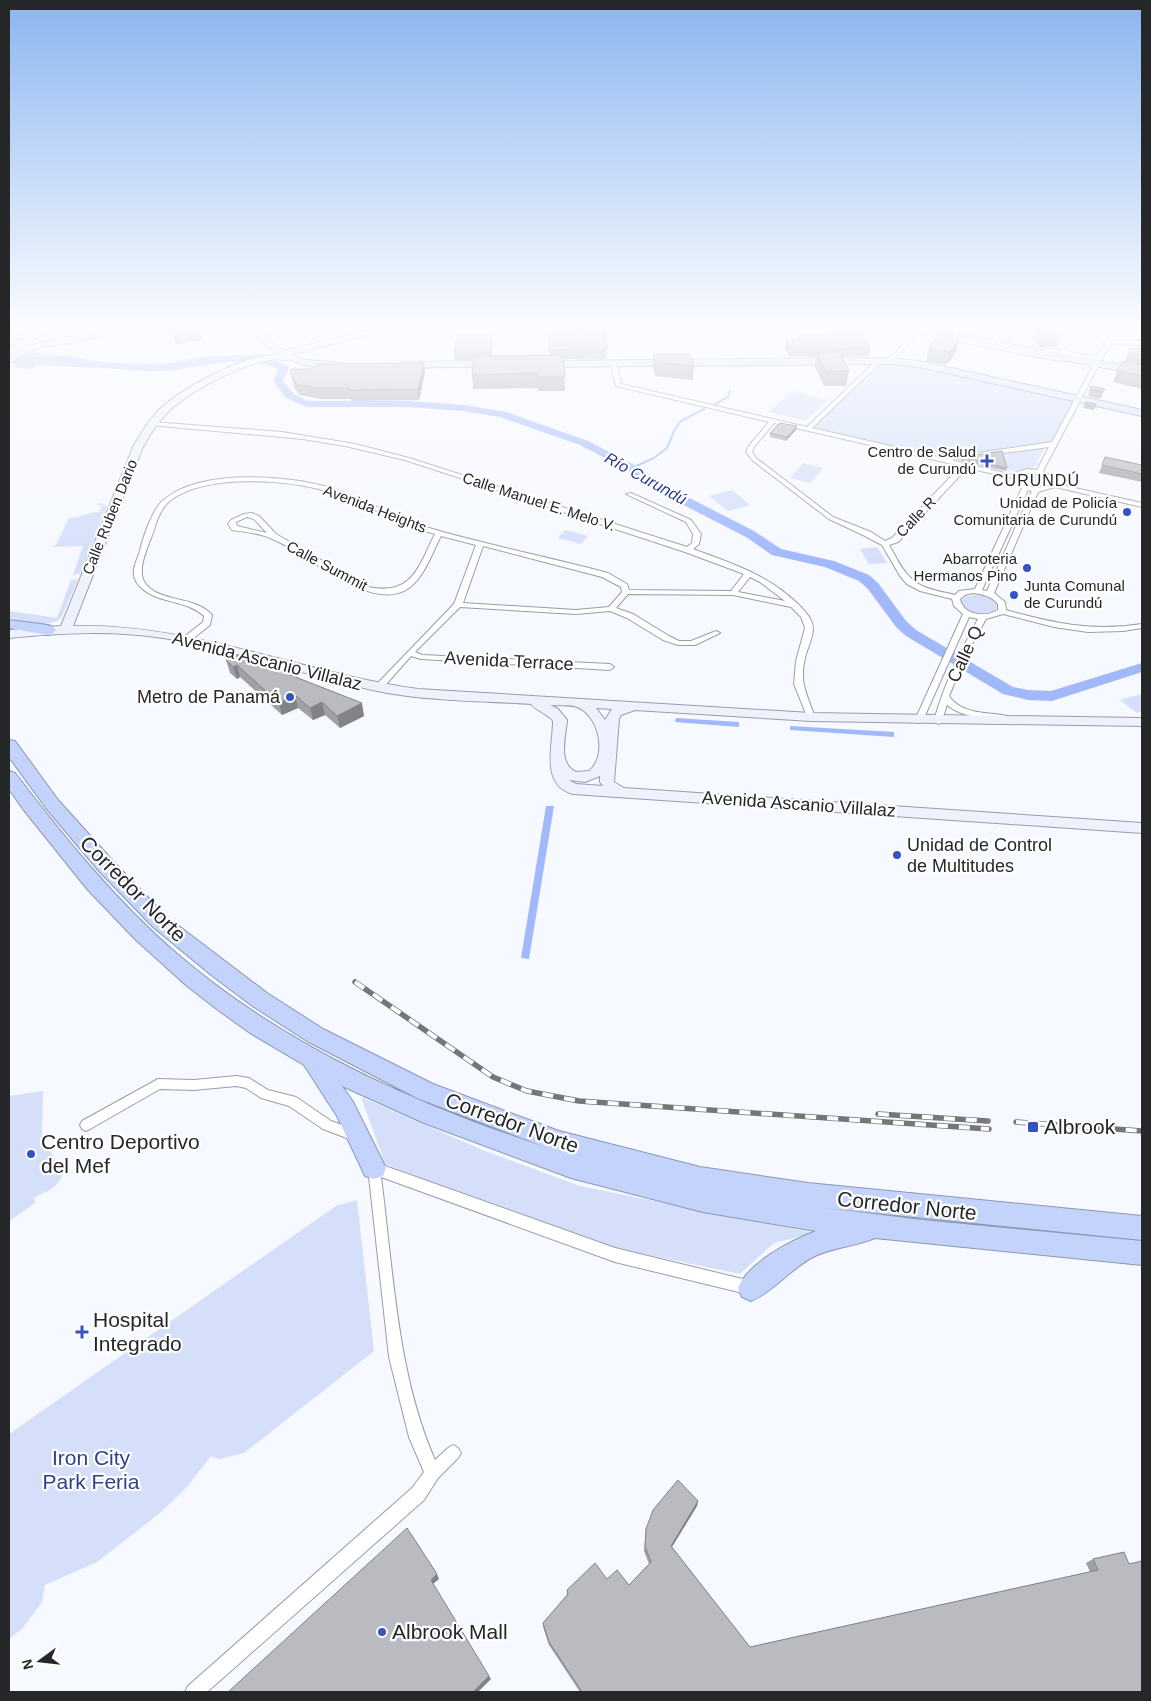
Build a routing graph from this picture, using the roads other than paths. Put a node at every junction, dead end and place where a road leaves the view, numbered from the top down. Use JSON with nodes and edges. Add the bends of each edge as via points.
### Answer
{"nodes":[{"id":1,"x":175,"y":402,"type":"edge"},
{"id":2,"x":693,"y":402,"type":"edge"},
{"id":3,"x":836,"y":402,"type":"edge"},
{"id":4,"x":1078,"y":402,"type":"edge"},
{"id":5,"x":1091,"y":402,"type":"edge"},
{"id":6,"x":1142,"y":413,"type":"edge"},
{"id":7,"x":773,"y":421,"type":"junction"},
{"id":8,"x":152,"y":424,"type":"junction"},
{"id":9,"x":808,"y":429,"type":"junction"},
{"id":10,"x":1054,"y":444,"type":"junction"},
{"id":11,"x":941,"y":460,"type":"junction"},
{"id":12,"x":966,"y":465,"type":"junction"},
{"id":13,"x":1039,"y":472,"type":"junction"},
{"id":14,"x":1015,"y":476,"type":"junction"},
{"id":15,"x":1054,"y":485,"type":"junction"},
{"id":16,"x":1026,"y":487,"type":"junction"},
{"id":17,"x":1036,"y":489,"type":"junction"},
{"id":18,"x":629,"y":494,"type":"dead end"},
{"id":19,"x":1142,"y":504,"type":"edge"},
{"id":20,"x":439,"y":532,"type":"junction"},
{"id":21,"x":273,"y":536,"type":"junction"},
{"id":22,"x":480,"y":543,"type":"junction"},
{"id":23,"x":885,"y":544,"type":"junction"},
{"id":24,"x":688,"y":550,"type":"junction"},
{"id":25,"x":749,"y":573,"type":"junction"},
{"id":26,"x":978,"y":591,"type":"junction"},
{"id":27,"x":626,"y":592,"type":"junction"},
{"id":28,"x":732,"y":593,"type":"junction"},
{"id":29,"x":990,"y":594,"type":"junction"},
{"id":30,"x":956,"y":598,"type":"junction"},
{"id":31,"x":458,"y":605,"type":"junction"},
{"id":32,"x":794,"y":606,"type":"junction"},
{"id":33,"x":611,"y":609,"type":"junction"},
{"id":34,"x":1002,"y":611,"type":"junction"},
{"id":35,"x":967,"y":613,"type":"junction"},
{"id":36,"x":983,"y":617,"type":"junction"},
{"id":37,"x":9,"y":624,"type":"edge"},
{"id":38,"x":1142,"y":626,"type":"edge"},
{"id":39,"x":48,"y":630,"type":"junction"},
{"id":40,"x":66,"y":630,"type":"junction"},
{"id":41,"x":716,"y":633,"type":"dead end"},
{"id":42,"x":9,"y":634,"type":"edge"},
{"id":43,"x":187,"y":639,"type":"junction"},
{"id":44,"x":410,"y":653,"type":"junction"},
{"id":45,"x":610,"y":667,"type":"dead end"},
{"id":46,"x":378,"y":688,"type":"junction"},
{"id":47,"x":946,"y":696,"type":"junction"},
{"id":48,"x":526,"y":701,"type":"junction"},
{"id":49,"x":580,"y":704,"type":"junction"},
{"id":50,"x":636,"y":706,"type":"junction"},
{"id":51,"x":811,"y":717,"type":"junction"},
{"id":52,"x":919,"y":720,"type":"junction"},
{"id":53,"x":938,"y":720,"type":"junction"},
{"id":54,"x":1023,"y":721,"type":"junction"},
{"id":55,"x":1142,"y":722,"type":"edge"},
{"id":56,"x":9,"y":745,"type":"edge"},
{"id":57,"x":558,"y":759,"type":"junction"},
{"id":58,"x":9,"y":777,"type":"edge"},
{"id":59,"x":622,"y":793,"type":"junction"},
{"id":60,"x":1142,"y":828,"type":"edge"},
{"id":61,"x":310,"y":1058,"type":"junction"},
{"id":62,"x":86,"y":1125,"type":"dead end"},
{"id":63,"x":360,"y":1138,"type":"junction"},
{"id":64,"x":374,"y":1168,"type":"junction"},
{"id":65,"x":885,"y":1226,"type":"junction"},
{"id":66,"x":1142,"y":1228,"type":"edge"},
{"id":67,"x":1142,"y":1253,"type":"edge"},
{"id":68,"x":751,"y":1288,"type":"joint"},
{"id":69,"x":452,"y":1454,"type":"dead end"},
{"id":70,"x":433,"y":1473,"type":"junction"},
{"id":71,"x":194,"y":1692,"type":"edge"}],
"edges":[{"from":1,"to":8,"type":"main road","name":"Calle Ruben Dario"},
{"from":2,"to":7,"type":"street"},
{"from":3,"to":9,"type":"street"},
{"from":4,"to":10,"type":"street"},
{"from":5,"to":6,"type":"main road"},
{"from":7,"to":9,"type":"street"},
{"from":7,"to":23,"type":"street","via":[[751,447],[750,455],[817,509]]},
{"from":8,"to":24,"type":"street","name":"Calle Manuel E. Melo V.","via":[[278,434],[367,449]]},
{"from":8,"to":40,"type":"main road","name":"Calle Ruben Dario","via":[[138,446]]},
{"from":9,"to":11,"type":"street"},
{"from":10,"to":11,"type":"street"},
{"from":10,"to":13,"type":"street"},
{"from":11,"to":12,"type":"street"},
{"from":12,"to":14,"type":"street"},
{"from":12,"to":23,"type":"street","name":"Calle R","via":[[895,540]]},
{"from":13,"to":14,"type":"street","via":[[1024,471]]},
{"from":13,"to":15,"type":"street","via":[[1052,478]]},
{"from":14,"to":16,"type":"street","via":[[1018,483]]},
{"from":15,"to":17,"type":"street","via":[[1048,489]]},
{"from":15,"to":19,"type":"street"},
{"from":16,"to":17,"type":"street"},
{"from":16,"to":26,"type":"street"},
{"from":17,"to":29,"type":"street"},
{"from":18,"to":24,"type":"street","via":[[689,521],[697,534],[695,544]]},
{"from":20,"to":21,"type":"street","name":"Calle Summit","via":[[415,580],[401,590],[383,594],[366,589]]},
{"from":20,"to":22,"type":"street","name":"Avenida Heights"},
{"from":20,"to":43,"type":"street","name":"Avenida Heights","via":[[391,517],[313,485],[224,481],[186,489],[167,500],[158,510],[137,571],[144,588],[156,595],[197,606],[208,615],[207,623]]},
{"from":21,"to":21,"type":"street","via":[[253,515],[233,521],[235,528]]},
{"from":22,"to":27,"type":"street","name":"Avenida Heights","via":[[605,576],[624,586]]},
{"from":22,"to":31,"type":"street"},
{"from":23,"to":30,"type":"street","via":[[910,582]]},
{"from":24,"to":25,"type":"street","name":"Calle Manuel E. Melo V."},
{"from":25,"to":28,"type":"street"},
{"from":25,"to":32,"type":"street","name":"Calle Manuel E. Melo V.","via":[[763,580]]},
{"from":26,"to":29,"type":"street"},
{"from":26,"to":30,"type":"street","via":[[966,592]]},
{"from":27,"to":28,"type":"street"},
{"from":27,"to":33,"type":"street"},
{"from":28,"to":32,"type":"street"},
{"from":29,"to":34,"type":"street","via":[[1000,600]]},
{"from":30,"to":35,"type":"street","via":[[957,606]]},
{"from":31,"to":33,"type":"street","via":[[576,612]]},
{"from":31,"to":44,"type":"street"},
{"from":32,"to":51,"type":"street","name":"Calle Manuel E. Melo V.","via":[[805,616],[808,628],[798,684]]},
{"from":33,"to":41,"type":"street","via":[[678,643],[692,643]]},
{"from":34,"to":36,"type":"street"},
{"from":34,"to":38,"type":"street","via":[[1085,630],[1121,630]]},
{"from":35,"to":36,"type":"street"},
{"from":35,"to":52,"type":"street","name":"Calle Q"},
{"from":36,"to":47,"type":"street","name":"Calle Q","via":[[963,653]]},
{"from":37,"to":39,"type":"highway"},
{"from":39,"to":40,"type":"main road","name":"Avenida Ascanio Villalaz"},
{"from":39,"to":42,"type":"main road","name":"Avenida Ascanio Villalaz"},
{"from":40,"to":43,"type":"main road","name":"Avenida Ascanio Villalaz","via":[[148,632]]},
{"from":43,"to":46,"type":"main road","name":"Avenida Ascanio Villalaz"},
{"from":44,"to":45,"type":"street","name":"Avenida Terrace","via":[[421,657]]},
{"from":44,"to":46,"type":"street"},
{"from":46,"to":48,"type":"main road","name":"Avenida Ascanio Villalaz"},
{"from":47,"to":53,"type":"street"},
{"from":47,"to":54,"type":"street","name":"Calle Q","via":[[948,703],[962,710]]},
{"from":48,"to":49,"type":"main road","name":"Avenida Ascanio Villalaz"},
{"from":48,"to":57,"type":"main road","name":"Avenida Ascanio Villalaz","via":[[547,708],[559,719]]},
{"from":49,"to":50,"type":"main road","name":"Avenida Ascanio Villalaz"},
{"from":49,"to":57,"type":"main road","via":[[594,713],[603,731],[602,766],[591,776],[575,776],[565,771]]},
{"from":50,"to":51,"type":"main road","name":"Avenida Ascanio Villalaz"},
{"from":50,"to":59,"type":"main road","via":[[616,712],[612,720],[607,782]]},
{"from":51,"to":52,"type":"main road","name":"Avenida Ascanio Villalaz"},
{"from":52,"to":53,"type":"main road","name":"Avenida Ascanio Villalaz"},
{"from":53,"to":54,"type":"main road","name":"Avenida Ascanio Villalaz"},
{"from":54,"to":55,"type":"main road","name":"Avenida Ascanio Villalaz"},
{"from":56,"to":66,"type":"highway","name":"Corredor Norte","via":[[52,804],[160,922],[267,1004],[315,1034],[425,1091],[559,1142],[700,1178],[808,1195]]},
{"from":57,"to":59,"type":"main road","name":"Avenida Ascanio Villalaz","via":[[558,777],[566,787]]},
{"from":58,"to":61,"type":"highway","name":"Corredor Norte","via":[[36,814],[135,928],[195,981],[245,1018]]},
{"from":59,"to":60,"type":"main road","name":"Avenida Ascanio Villalaz"},
{"from":61,"to":63,"type":"highway","via":[[345,1109]]},
{"from":61,"to":65,"type":"highway","name":"Corredor Norte","via":[[416,1110],[554,1162],[702,1199],[788,1215]]},
{"from":62,"to":63,"type":"street","via":[[158,1084],[236,1081],[292,1101],[327,1125]]},
{"from":63,"to":64,"type":"highway"},
{"from":64,"to":68,"type":"street","via":[[615,1255]]},
{"from":64,"to":70,"type":"street","via":[[395,1349],[417,1437]]},
{"from":65,"to":67,"type":"highway","name":"Corredor Norte"},
{"from":65,"to":68,"type":"highway","via":[[823,1240],[798,1250]]},
{"from":69,"to":70,"type":"street"},
{"from":70,"to":71,"type":"street","via":[[418,1494]]}]}
